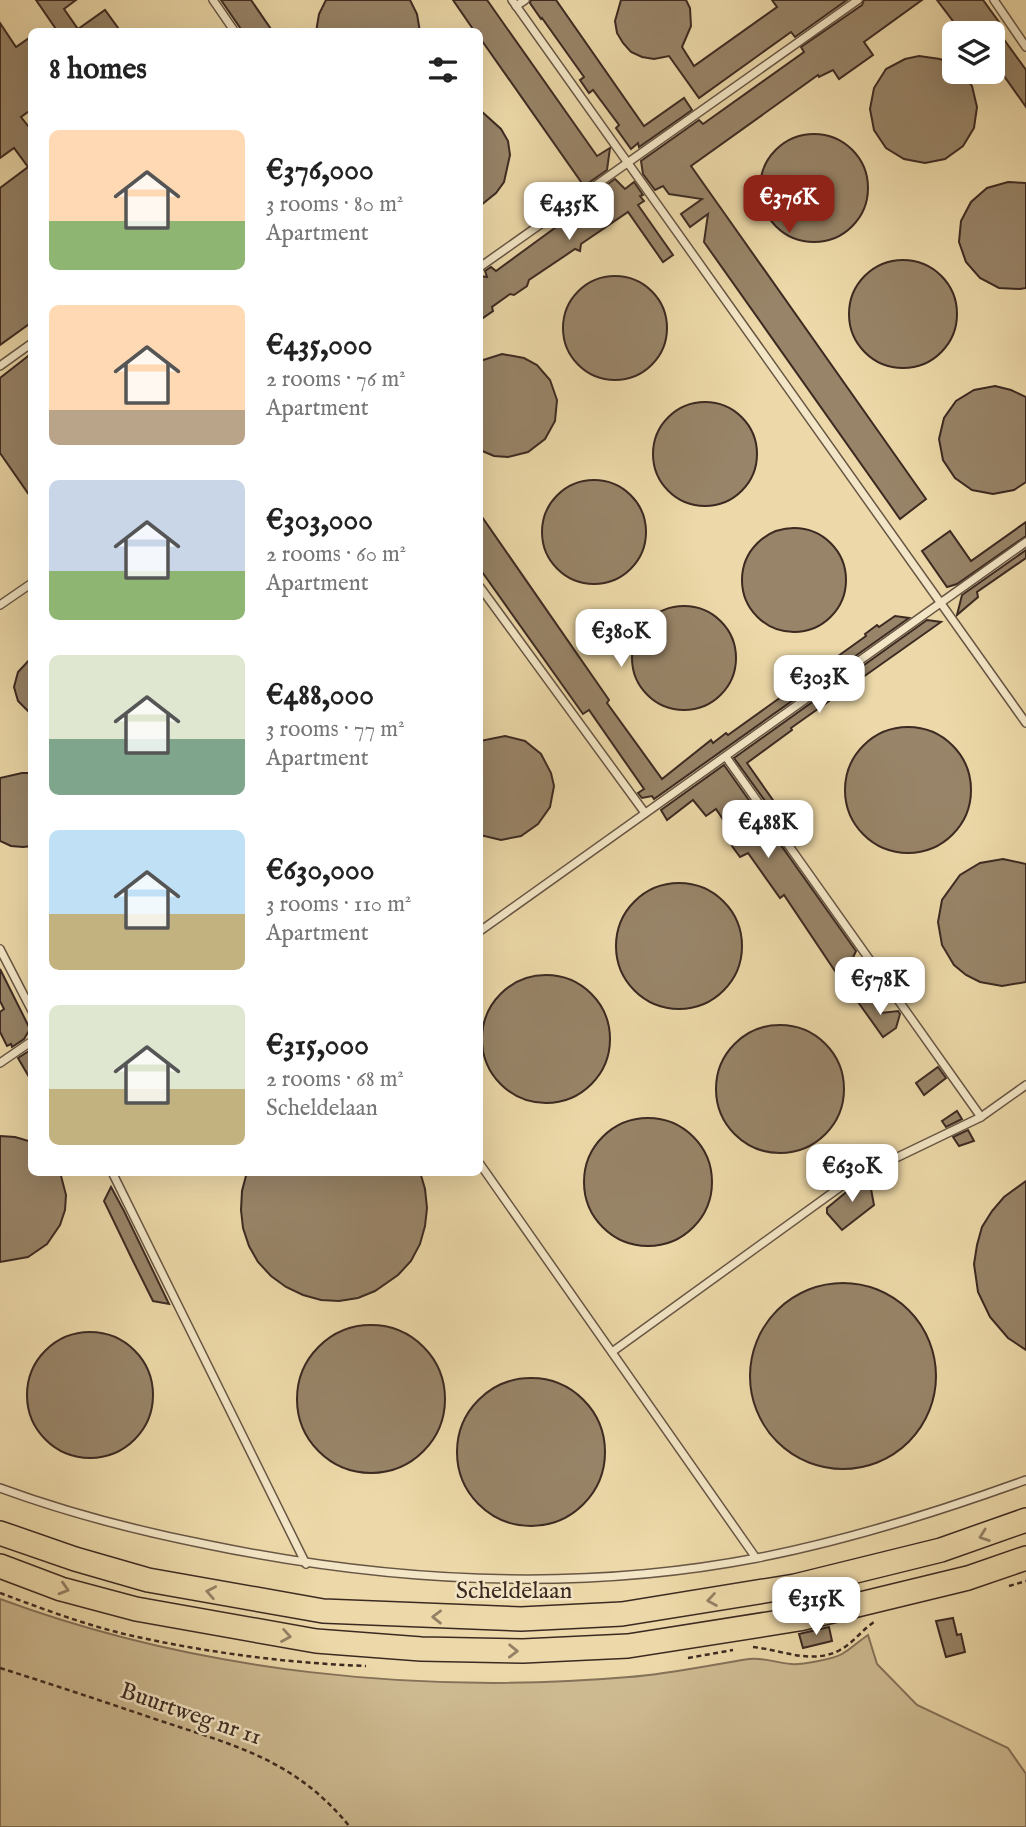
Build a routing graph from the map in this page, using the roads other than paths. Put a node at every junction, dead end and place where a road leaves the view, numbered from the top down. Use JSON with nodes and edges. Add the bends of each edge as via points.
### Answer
{"nodes":[{"id":1,"x":213,"y":0,"type":"edge"},
{"id":2,"x":525,"y":0,"type":"edge"},
{"id":3,"x":858,"y":0,"type":"edge"},
{"id":4,"x":994,"y":0,"type":"edge"},
{"id":5,"x":514,"y":3,"type":"edge"},
{"id":6,"x":232,"y":28,"type":"edge"},
{"id":7,"x":1026,"y":47,"type":"edge"},
{"id":8,"x":626,"y":163,"type":"junction"},
{"id":9,"x":483,"y":265,"type":"edge"},
{"id":10,"x":28,"y":346,"type":"edge"},
{"id":11,"x":0,"y":366,"type":"edge"},
{"id":12,"x":1026,"y":542,"type":"edge"},
{"id":13,"x":28,"y":586,"type":"edge"},
{"id":14,"x":483,"y":591,"type":"edge"},
{"id":15,"x":940,"y":604,"type":"junction"},
{"id":16,"x":0,"y":605,"type":"edge"},
{"id":17,"x":1026,"y":723,"type":"edge"},
{"id":18,"x":726,"y":757,"type":"junction"},
{"id":19,"x":645,"y":814,"type":"junction"},
{"id":20,"x":483,"y":930,"type":"edge"},
{"id":21,"x":0,"y":949,"type":"edge"},
{"id":22,"x":28,"y":1004,"type":"edge"},
{"id":23,"x":28,"y":1044,"type":"edge"},
{"id":24,"x":0,"y":1063,"type":"edge"},
{"id":25,"x":1026,"y":1085,"type":"edge"},
{"id":26,"x":981,"y":1117,"type":"junction"},
{"id":27,"x":483,"y":1168,"type":"edge"},
{"id":28,"x":114,"y":1176,"type":"edge"},
{"id":29,"x":612,"y":1352,"type":"junction"},
{"id":30,"x":1026,"y":1480,"type":"edge"},
{"id":31,"x":0,"y":1488,"type":"edge"},
{"id":32,"x":1022,"y":1521,"type":"edge"},
{"id":33,"x":0,"y":1533,"type":"edge"},
{"id":34,"x":1026,"y":1547,"type":"edge"},
{"id":35,"x":756,"y":1558,"type":"junction"},
{"id":36,"x":1026,"y":1558,"type":"edge"},
{"id":37,"x":306,"y":1564,"type":"junction"},
{"id":38,"x":0,"y":1566,"type":"edge"}],
"edges":[{"from":1,"to":6,"type":"lane"},
{"from":2,"to":5,"type":"lane"},
{"from":3,"to":8,"type":"lane"},
{"from":4,"to":7,"type":"lane"},
{"from":5,"to":8,"type":"lane"},
{"from":8,"to":9,"type":"lane"},
{"from":8,"to":15,"type":"lane"},
{"from":10,"to":11,"type":"lane"},
{"from":12,"to":15,"type":"lane"},
{"from":13,"to":16,"type":"lane"},
{"from":14,"to":19,"type":"lane"},
{"from":15,"to":17,"type":"lane"},
{"from":15,"to":18,"type":"lane"},
{"from":18,"to":19,"type":"lane"},
{"from":18,"to":26,"type":"lane"},
{"from":19,"to":20,"type":"lane"},
{"from":21,"to":22,"type":"lane"},
{"from":23,"to":24,"type":"lane"},
{"from":25,"to":26,"type":"lane"},
{"from":26,"to":29,"type":"lane","via":[[850,1180]]},
{"from":27,"to":29,"type":"lane"},
{"from":28,"to":37,"type":"lane"},
{"from":29,"to":35,"type":"lane"},
{"from":30,"to":35,"type":"lane","via":[[944,1510]]},
{"from":31,"to":37,"type":"lane","via":[[52,1507],[166,1536]]},
{"from":32,"to":33,"type":"main road","name":"Scheldelaan","one_way":true,"via":[[941,1550],[795,1586],[622,1614],[521,1619],[323,1611],[148,1580]]},
{"from":32,"to":34,"type":"main road"},
{"from":35,"to":37,"type":"lane","via":[[616,1576],[514,1579],[382,1574]]},
{"from":38,"to":36,"type":"main road","one_way":true,"via":[[61,1589],[136,1609],[316,1641],[523,1651],[628,1646],[799,1619],[968,1578]]}]}
